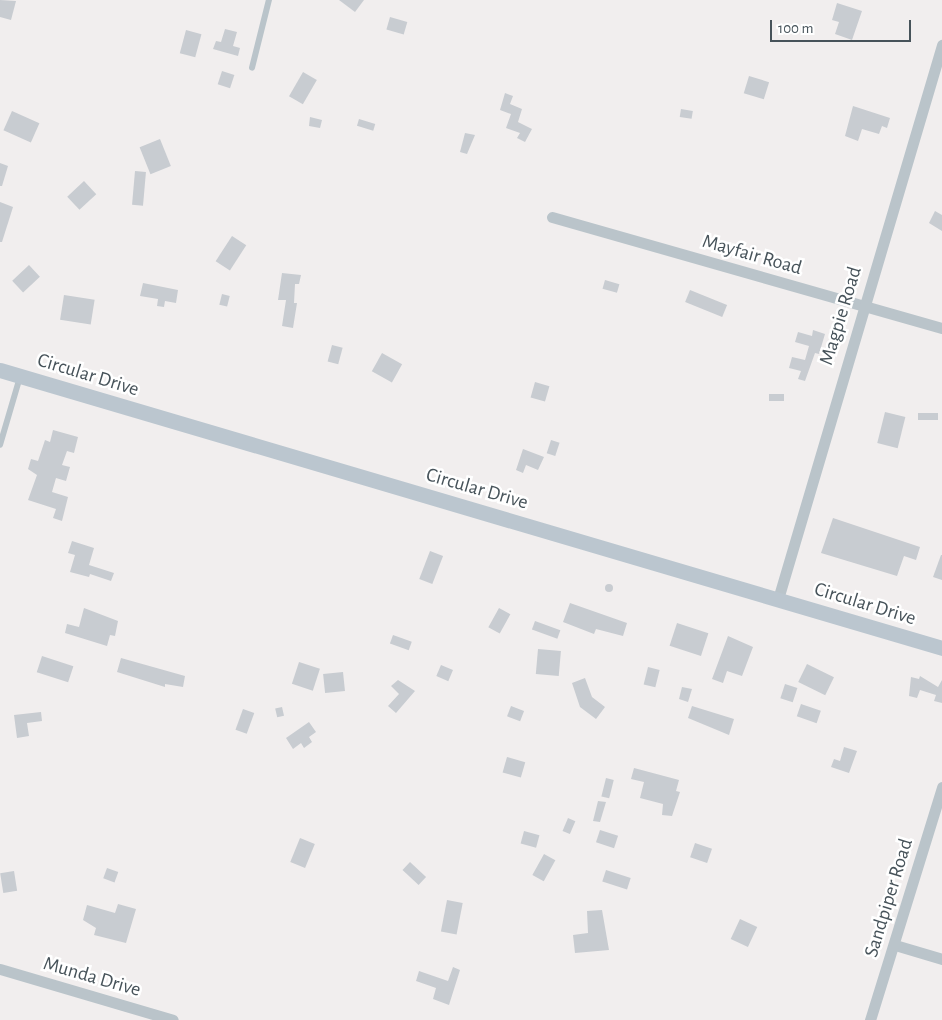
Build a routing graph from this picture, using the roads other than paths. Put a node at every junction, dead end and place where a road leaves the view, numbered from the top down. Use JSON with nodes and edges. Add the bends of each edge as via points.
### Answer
{"nodes":[{"id":1,"x":269,"y":0,"type":"edge"},
{"id":2,"x":942,"y":44,"type":"edge"},
{"id":3,"x":252,"y":68,"type":"dead end"},
{"id":4,"x":552,"y":217,"type":"dead end"},
{"id":5,"x":864,"y":307,"type":"junction"},
{"id":6,"x":942,"y":328,"type":"edge"},
{"id":7,"x":0,"y":370,"type":"edge"},
{"id":8,"x":20,"y":375,"type":"junction"},
{"id":9,"x":0,"y":445,"type":"edge"},
{"id":10,"x":778,"y":599,"type":"junction"},
{"id":11,"x":942,"y":648,"type":"edge"},
{"id":12,"x":942,"y":787,"type":"edge"},
{"id":13,"x":895,"y":944,"type":"junction"},
{"id":14,"x":942,"y":959,"type":"edge"},
{"id":15,"x":0,"y":969,"type":"edge"},
{"id":16,"x":173,"y":1020,"type":"edge"},
{"id":17,"x":870,"y":1020,"type":"edge"}],
"edges":[{"from":1,"to":3,"type":"lane"},
{"from":2,"to":5,"type":"street","name":"Magpie Road"},
{"from":4,"to":5,"type":"street","name":"Mayfair Road"},
{"from":5,"to":6,"type":"street","name":"Mayfair Road"},
{"from":5,"to":10,"type":"street","name":"Magpie Road"},
{"from":7,"to":8,"type":"street","name":"Circular Drive"},
{"from":8,"to":9,"type":"lane"},
{"from":8,"to":10,"type":"street","name":"Circular Drive"},
{"from":10,"to":11,"type":"street","name":"Circular Drive"},
{"from":12,"to":13,"type":"street","name":"Sandpiper Road"},
{"from":13,"to":14,"type":"street"},
{"from":13,"to":17,"type":"street","name":"Sandpiper Road"},
{"from":15,"to":16,"type":"street","name":"Munda Drive"}]}
